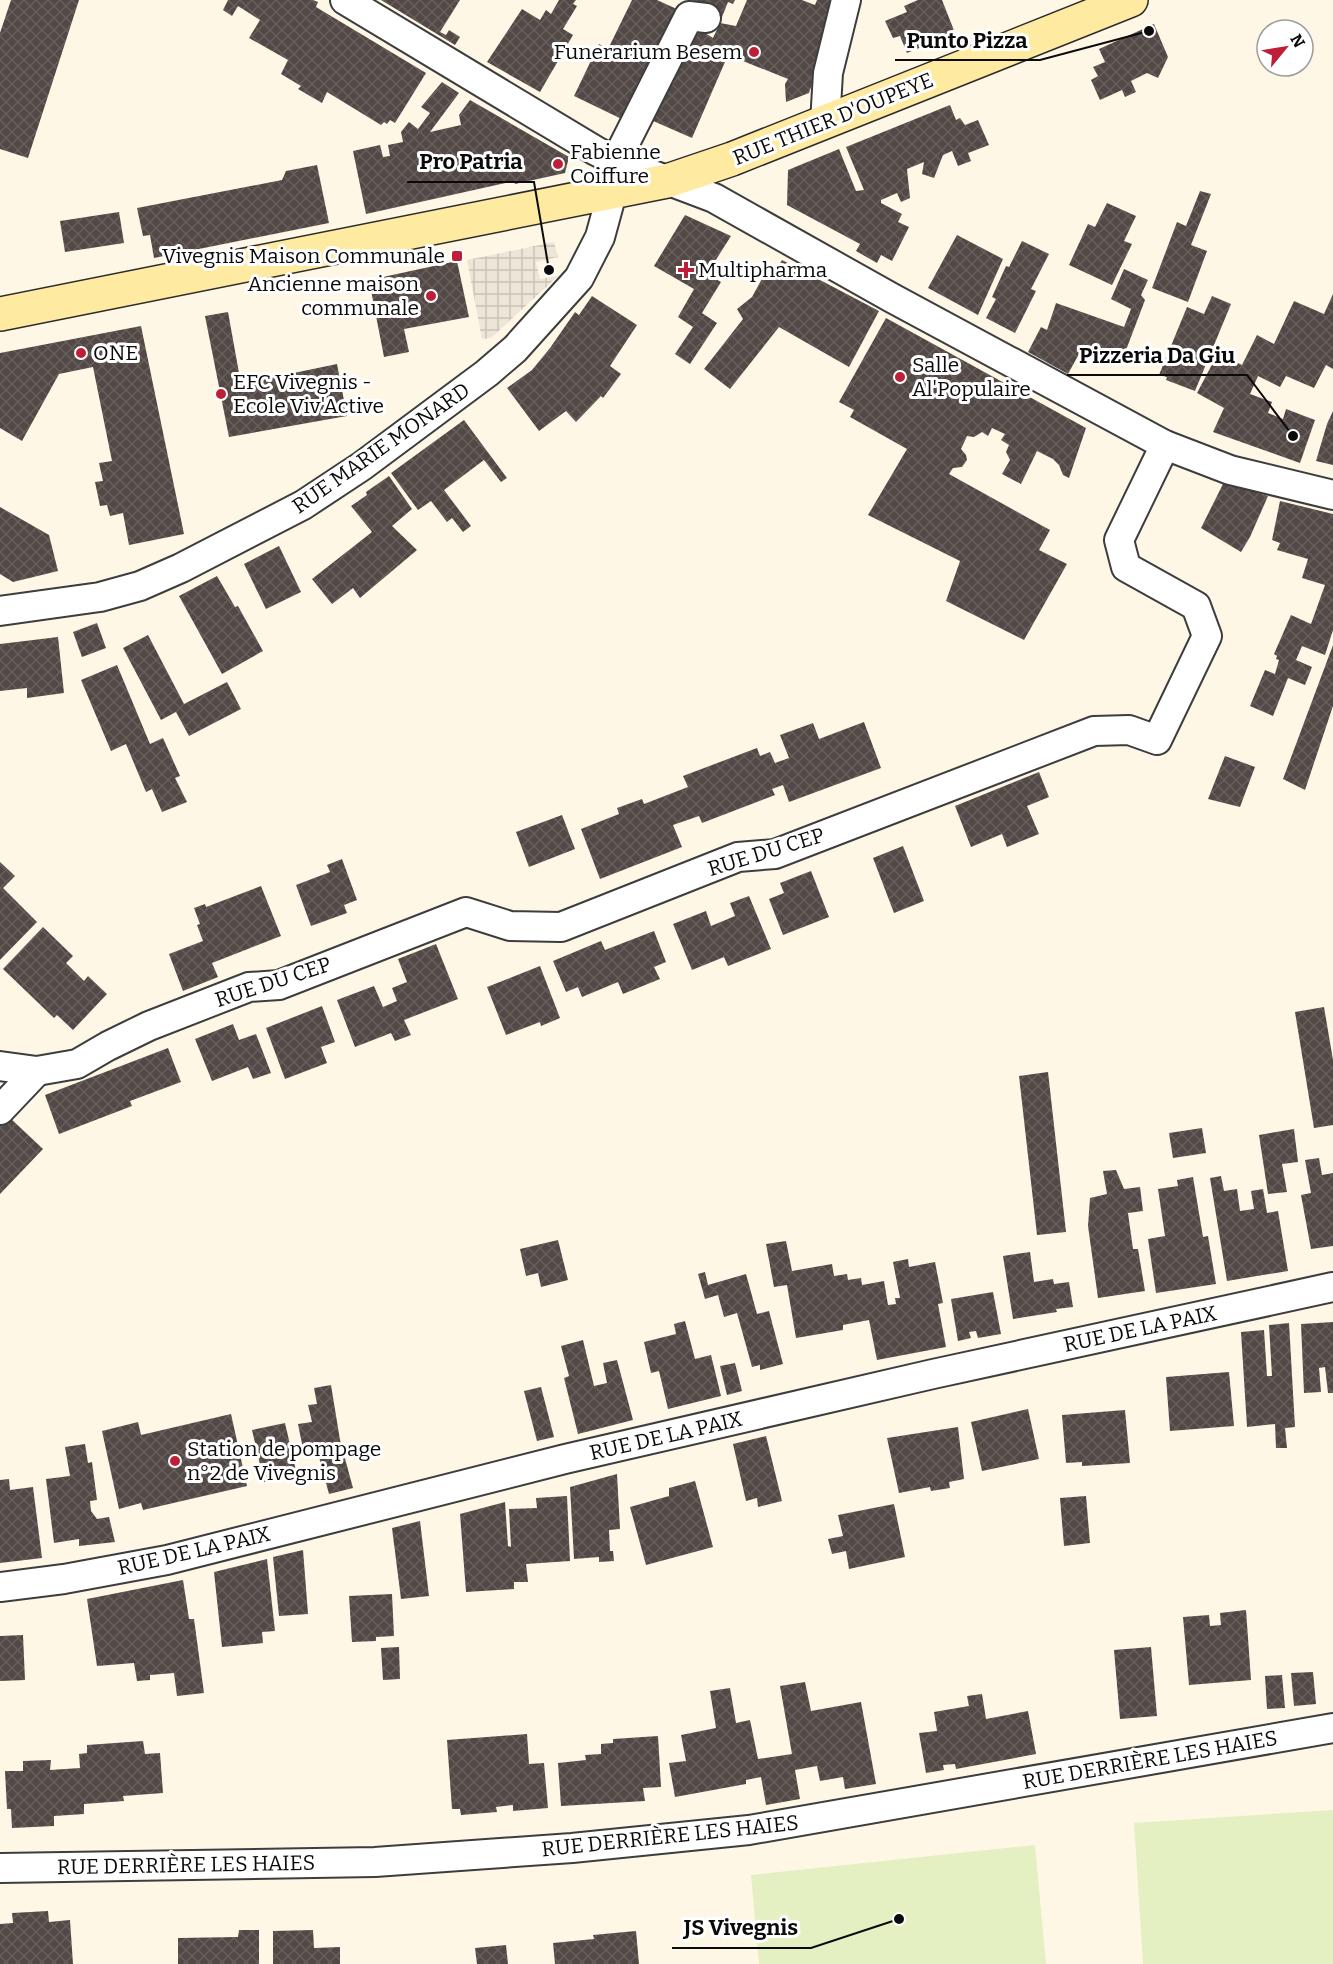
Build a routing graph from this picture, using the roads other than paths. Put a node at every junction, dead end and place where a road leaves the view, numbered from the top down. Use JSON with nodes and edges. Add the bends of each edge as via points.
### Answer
{"nodes":[{"id":1,"x":345,"y":0,"type":"edge"},
{"id":2,"x":846,"y":0,"type":"edge"},
{"id":3,"x":1131,"y":0,"type":"edge"},
{"id":4,"x":706,"y":18,"type":"dead end"},
{"id":5,"x":825,"y":123,"type":"junction"},
{"id":6,"x":616,"y":161,"type":"junction"},
{"id":7,"x":667,"y":181,"type":"junction"},
{"id":8,"x":612,"y":193,"type":"junction"},
{"id":9,"x":0,"y":314,"type":"edge"},
{"id":10,"x":1165,"y":445,"type":"junction"},
{"id":11,"x":1333,"y":495,"type":"edge"},
{"id":12,"x":0,"y":611,"type":"edge"},
{"id":13,"x":0,"y":1066,"type":"edge"},
{"id":14,"x":37,"y":1071,"type":"junction"},
{"id":15,"x":0,"y":1110,"type":"edge"},
{"id":16,"x":1333,"y":1287,"type":"edge"},
{"id":17,"x":0,"y":1587,"type":"edge"},
{"id":18,"x":1333,"y":1728,"type":"edge"},
{"id":19,"x":0,"y":1868,"type":"edge"}],
"edges":[{"from":1,"to":6,"type":"street"},
{"from":2,"to":5,"type":"street","via":[[828,73]]},
{"from":3,"to":5,"type":"main road","name":"RUE THIER D'OUPEYE"},
{"from":4,"to":6,"type":"street","name":"RUE MARIE MONARD","via":[[689,16]]},
{"from":5,"to":7,"type":"main road","name":"RUE THIER D'OUPEYE"},
{"from":6,"to":7,"type":"street"},
{"from":6,"to":8,"type":"street","name":"RUE MARIE MONARD"},
{"from":7,"to":8,"type":"main road","name":"RUE THIER D'OUPEYE"},
{"from":7,"to":10,"type":"street","via":[[714,198]]},
{"from":8,"to":9,"type":"main road","name":"RUE THIER D'OUPEYE"},
{"from":8,"to":12,"type":"street","name":"RUE MARIE MONARD","via":[[596,247],[579,278],[515,349],[362,466],[303,505],[140,586],[100,597]]},
{"from":10,"to":11,"type":"street","via":[[1230,470]]},
{"from":10,"to":14,"type":"street","name":"RUE DU CEP","via":[[1119,540],[1126,567],[1196,606],[1207,636],[1157,740],[1130,730],[1094,731],[775,854],[738,857],[561,927],[510,926],[466,912],[279,985],[249,987],[149,1026],[77,1064]]},
{"from":13,"to":14,"type":"street","name":"RUE DU CEP"},
{"from":14,"to":15,"type":"street"},
{"from":16,"to":17,"type":"street","name":"RUE DE LA PAIX","via":[[565,1459],[167,1560]]},
{"from":18,"to":19,"type":"street","name":"RUE DERRIÈRE LES HAIES","via":[[749,1830],[375,1862]]}]}
